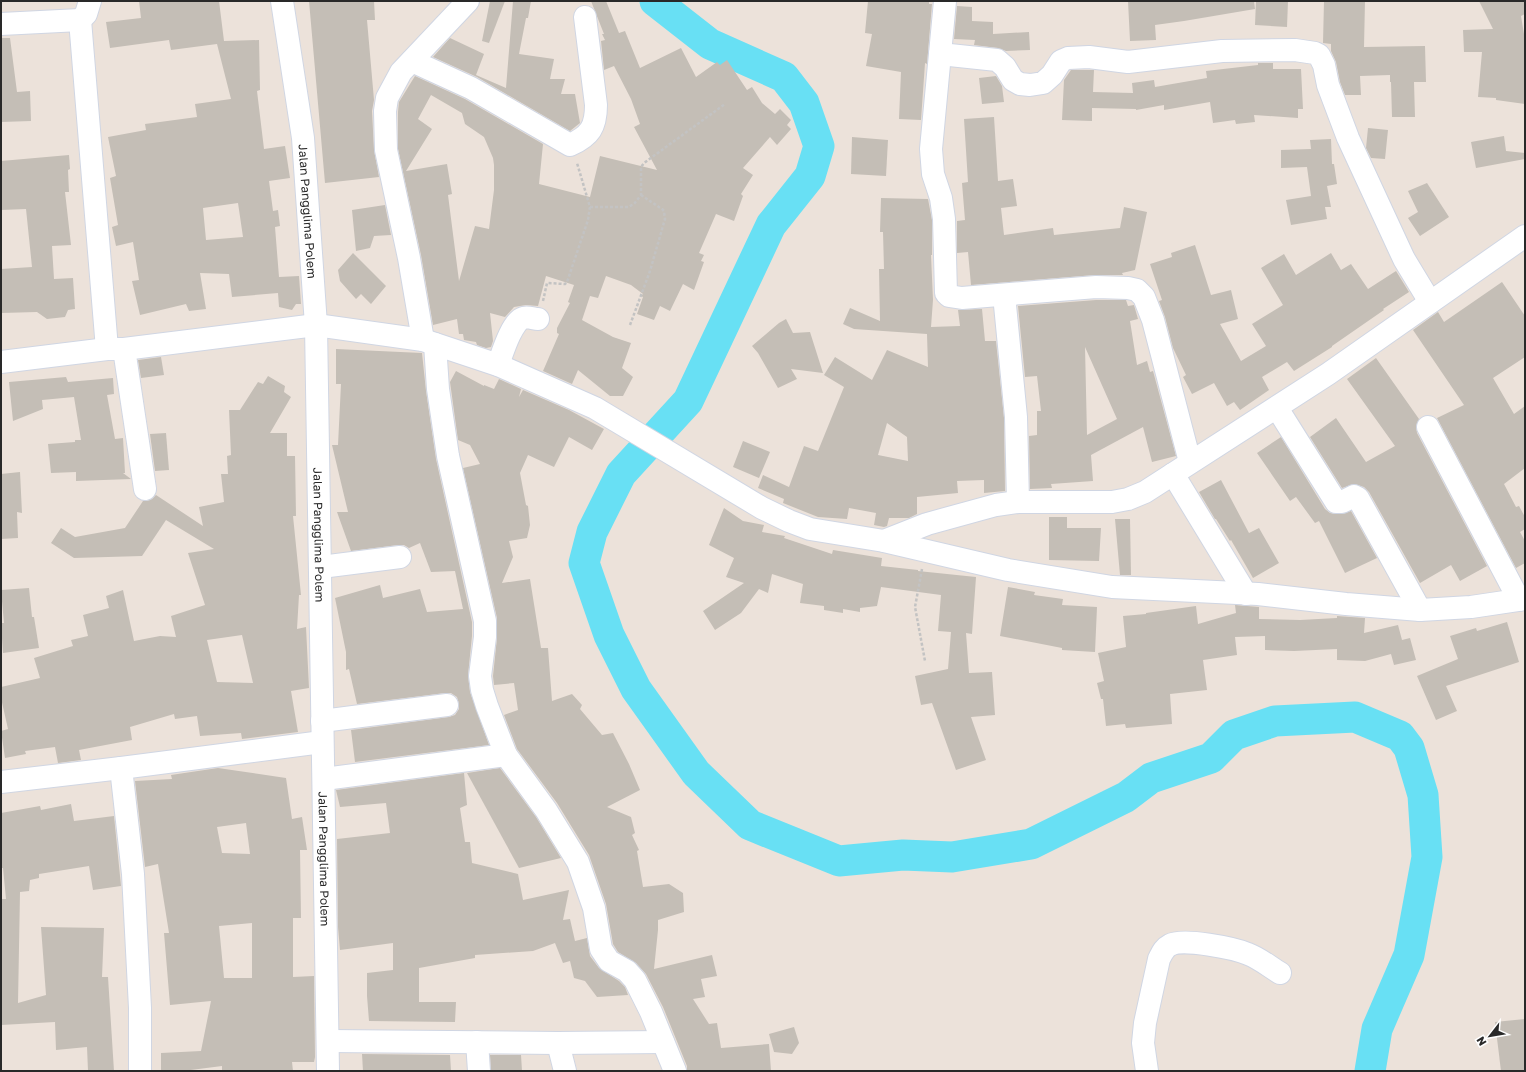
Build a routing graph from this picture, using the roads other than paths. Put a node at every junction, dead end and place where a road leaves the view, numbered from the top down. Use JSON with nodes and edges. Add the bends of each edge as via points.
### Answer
{"nodes":[{"id":1,"x":282,"y":1,"type":"edge"},
{"id":2,"x":468,"y":1,"type":"edge"},
{"id":3,"x":944,"y":1,"type":"edge"},
{"id":4,"x":85,"y":10,"type":"edge"},
{"id":5,"x":585,"y":17,"type":"dead end"},
{"id":6,"x":1,"y":24,"type":"edge"},
{"id":7,"x":940,"y":54,"type":"junction"},
{"id":8,"x":412,"y":61,"type":"junction"},
{"id":9,"x":1525,"y":236,"type":"edge"},
{"id":10,"x":1004,"y":295,"type":"junction"},
{"id":11,"x":1430,"y":302,"type":"junction"},
{"id":12,"x":538,"y":319,"type":"road end"},
{"id":13,"x":316,"y":325,"type":"junction"},
{"id":14,"x":429,"y":342,"type":"junction"},
{"id":15,"x":116,"y":349,"type":"junction"},
{"id":16,"x":1,"y":362,"type":"edge"},
{"id":17,"x":498,"y":365,"type":"junction"},
{"id":18,"x":1277,"y":408,"type":"junction"},
{"id":19,"x":1428,"y":427,"type":"dead end"},
{"id":20,"x":1182,"y":468,"type":"junction"},
{"id":21,"x":145,"y":489,"type":"dead end"},
{"id":22,"x":1018,"y":502,"type":"junction"},
{"id":23,"x":884,"y":541,"type":"junction"},
{"id":24,"x":400,"y":558,"type":"dead end"},
{"id":25,"x":321,"y":567,"type":"junction"},
{"id":26,"x":1246,"y":594,"type":"junction"},
{"id":27,"x":1522,"y":599,"type":"edge"},
{"id":28,"x":1420,"y":610,"type":"junction"},
{"id":29,"x":448,"y":705,"type":"dead end"},
{"id":30,"x":322,"y":732,"type":"junction"},
{"id":31,"x":506,"y":755,"type":"junction"},
{"id":32,"x":121,"y":768,"type":"junction"},
{"id":33,"x":324,"y":779,"type":"junction"},
{"id":34,"x":1,"y":782,"type":"edge"},
{"id":35,"x":1280,"y":973,"type":"dead end"},
{"id":36,"x":328,"y":1041,"type":"junction"},
{"id":37,"x":477,"y":1042,"type":"junction"},
{"id":38,"x":663,"y":1042,"type":"junction"},
{"id":39,"x":558,"y":1043,"type":"junction"},
{"id":40,"x":140,"y":1071,"type":"edge"},
{"id":41,"x":328,"y":1071,"type":"edge"},
{"id":42,"x":479,"y":1071,"type":"edge"},
{"id":43,"x":565,"y":1071,"type":"edge"},
{"id":44,"x":675,"y":1071,"type":"edge"},
{"id":45,"x":1147,"y":1071,"type":"edge"}],
"edges":[{"from":1,"to":13,"type":"street","name":"Jalan Pangglima Polem","via":[[303,138]]},
{"from":2,"to":8,"type":"street"},
{"from":3,"to":7,"type":"street"},
{"from":4,"to":6,"type":"street"},
{"from":4,"to":15,"type":"street"},
{"from":5,"to":8,"type":"street","via":[[596,118],[587,135],[570,145],[471,88]]},
{"from":7,"to":10,"type":"street","via":[[931,164],[942,206],[945,291],[953,297]]},
{"from":7,"to":11,"type":"street","via":[[997,60],[1013,80],[1030,85],[1043,83],[1061,61],[1068,58],[1089,57],[1128,62],[1222,51],[1295,50],[1319,55],[1351,145],[1404,259]]},
{"from":8,"to":14,"type":"street","via":[[401,72],[387,98],[384,126],[386,150]]},
{"from":9,"to":11,"type":"street"},
{"from":10,"to":20,"type":"street","via":[[1096,286],[1128,288],[1141,293],[1153,320]]},
{"from":10,"to":22,"type":"street","via":[[1016,417]]},
{"from":11,"to":18,"type":"street"},
{"from":12,"to":17,"type":"street","via":[[525,317],[518,321]]},
{"from":13,"to":14,"type":"street"},
{"from":13,"to":15,"type":"street"},
{"from":13,"to":25,"type":"street","name":"Jalan Pangglima Polem"},
{"from":14,"to":17,"type":"street"},
{"from":14,"to":31,"type":"street","via":[[448,456],[485,621],[480,676],[482,690]]},
{"from":15,"to":16,"type":"street"},
{"from":15,"to":21,"type":"street"},
{"from":17,"to":23,"type":"street","via":[[595,408],[732,491],[789,521],[810,528]]},
{"from":18,"to":20,"type":"street"},
{"from":18,"to":28,"type":"street","via":[[1336,502],[1354,496],[1358,498]]},
{"from":19,"to":27,"type":"street"},
{"from":20,"to":22,"type":"street","via":[[1145,492],[1128,499],[1112,502]]},
{"from":20,"to":26,"type":"street"},
{"from":22,"to":23,"type":"street","via":[[957,515]]},
{"from":23,"to":26,"type":"street","via":[[1008,570],[1112,587]]},
{"from":24,"to":25,"type":"street"},
{"from":25,"to":30,"type":"street","name":"Jalan Pangglima Polem"},
{"from":26,"to":28,"type":"street"},
{"from":27,"to":28,"type":"street","via":[[1471,607]]},
{"from":29,"to":30,"type":"street"},
{"from":30,"to":32,"type":"street"},
{"from":30,"to":33,"type":"street","name":"Jalan Pangglima Polem"},
{"from":31,"to":33,"type":"street"},
{"from":31,"to":38,"type":"street","via":[[546,810],[578,862],[594,908],[601,949],[609,961],[627,971],[635,980]]},
{"from":32,"to":34,"type":"street"},
{"from":32,"to":40,"type":"street","via":[[133,874],[140,1008]]},
{"from":33,"to":36,"type":"street","name":"Jalan Pangglima Polem"},
{"from":35,"to":45,"type":"street","via":[[1249,954],[1231,949],[1184,942],[1169,945],[1159,959],[1145,1023],[1143,1043]]},
{"from":36,"to":37,"type":"street"},
{"from":36,"to":41,"type":"street","name":"Jalan Pangglima Polem"},
{"from":37,"to":39,"type":"street"},
{"from":37,"to":42,"type":"street"},
{"from":38,"to":39,"type":"street"},
{"from":38,"to":44,"type":"street"},
{"from":39,"to":43,"type":"street"}]}
